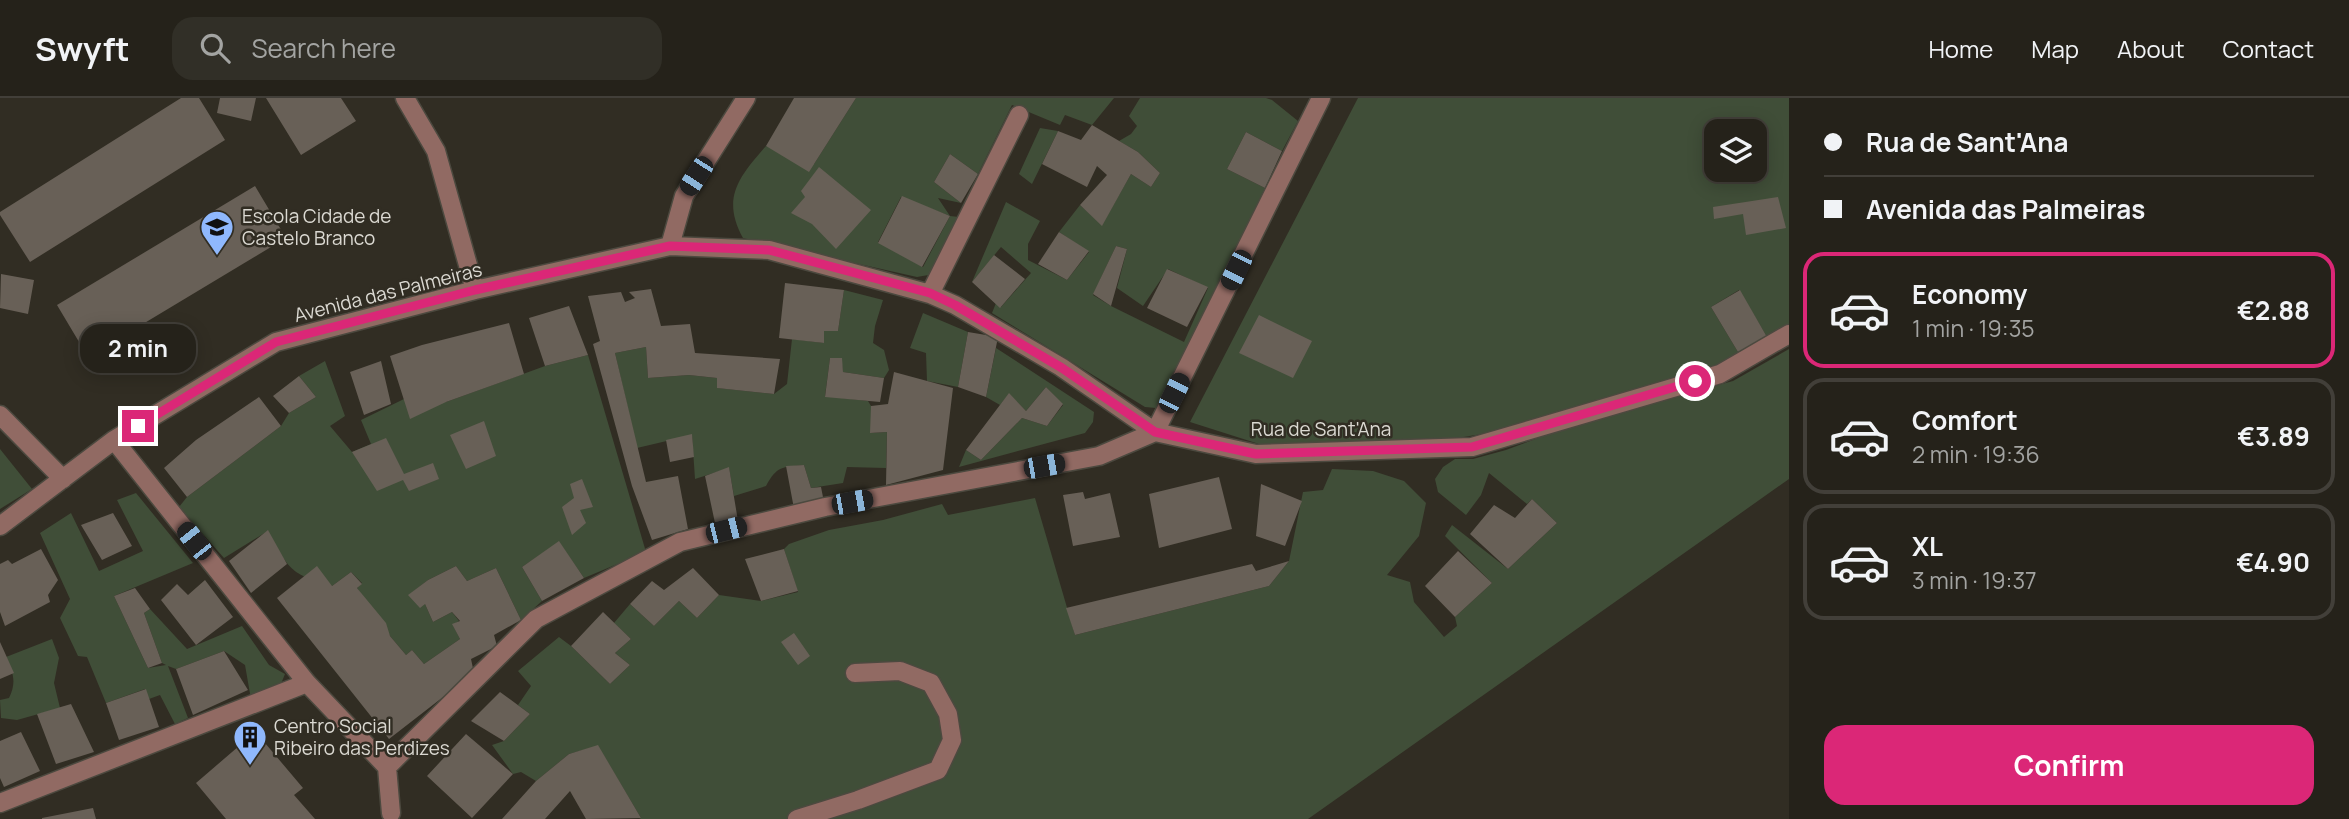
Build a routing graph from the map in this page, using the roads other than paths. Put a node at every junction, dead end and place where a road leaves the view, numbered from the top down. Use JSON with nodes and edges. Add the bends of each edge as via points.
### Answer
{"nodes":[{"id":1,"x":405,"y":98,"type":"edge"},
{"id":2,"x":746,"y":98,"type":"edge"},
{"id":3,"x":1321,"y":98,"type":"edge"},
{"id":4,"x":1019,"y":115,"type":"dead end"},
{"id":5,"x":670,"y":246,"type":"junction"},
{"id":6,"x":475,"y":290,"type":"junction"},
{"id":7,"x":930,"y":293,"type":"junction"},
{"id":8,"x":1789,"y":334,"type":"edge"},
{"id":9,"x":0,"y":415,"type":"edge"},
{"id":10,"x":1155,"y":432,"type":"junction"},
{"id":11,"x":114,"y":440,"type":"junction"},
{"id":12,"x":63,"y":479,"type":"junction"},
{"id":13,"x":0,"y":526,"type":"edge"},
{"id":14,"x":855,"y":673,"type":"dead end"},
{"id":15,"x":307,"y":683,"type":"junction"},
{"id":16,"x":387,"y":768,"type":"junction"},
{"id":17,"x":0,"y":803,"type":"edge"},
{"id":18,"x":394,"y":817,"type":"edge"},
{"id":19,"x":797,"y":819,"type":"edge"}],
"edges":[{"from":1,"to":6,"type":"street","via":[[436,150]]},
{"from":2,"to":5,"type":"street","via":[[684,196]]},
{"from":3,"to":10,"type":"street"},
{"from":4,"to":7,"type":"street"},
{"from":5,"to":6,"type":"street","name":"Avenida das Palmeiras"},
{"from":5,"to":7,"type":"street","name":"Rua de Sant'Ana","via":[[769,250]]},
{"from":6,"to":11,"type":"street","name":"Avenida das Palmeiras","via":[[276,342]]},
{"from":7,"to":10,"type":"street","name":"Rua de Sant'Ana","via":[[1062,368]]},
{"from":8,"to":10,"type":"street","name":"Rua de Sant'Ana","via":[[1720,374],[1472,447],[1256,454]]},
{"from":9,"to":12,"type":"street"},
{"from":10,"to":16,"type":"street","via":[[1099,456],[825,506],[680,542],[536,619]]},
{"from":11,"to":12,"type":"street","name":"Avenida das Palmeiras"},
{"from":11,"to":15,"type":"street"},
{"from":12,"to":13,"type":"street","name":"Avenida das Palmeiras"},
{"from":14,"to":19,"type":"street","via":[[900,671],[931,683],[948,714],[952,740],[938,770]]},
{"from":15,"to":16,"type":"street"},
{"from":15,"to":17,"type":"street"},
{"from":16,"to":18,"type":"street"}]}
